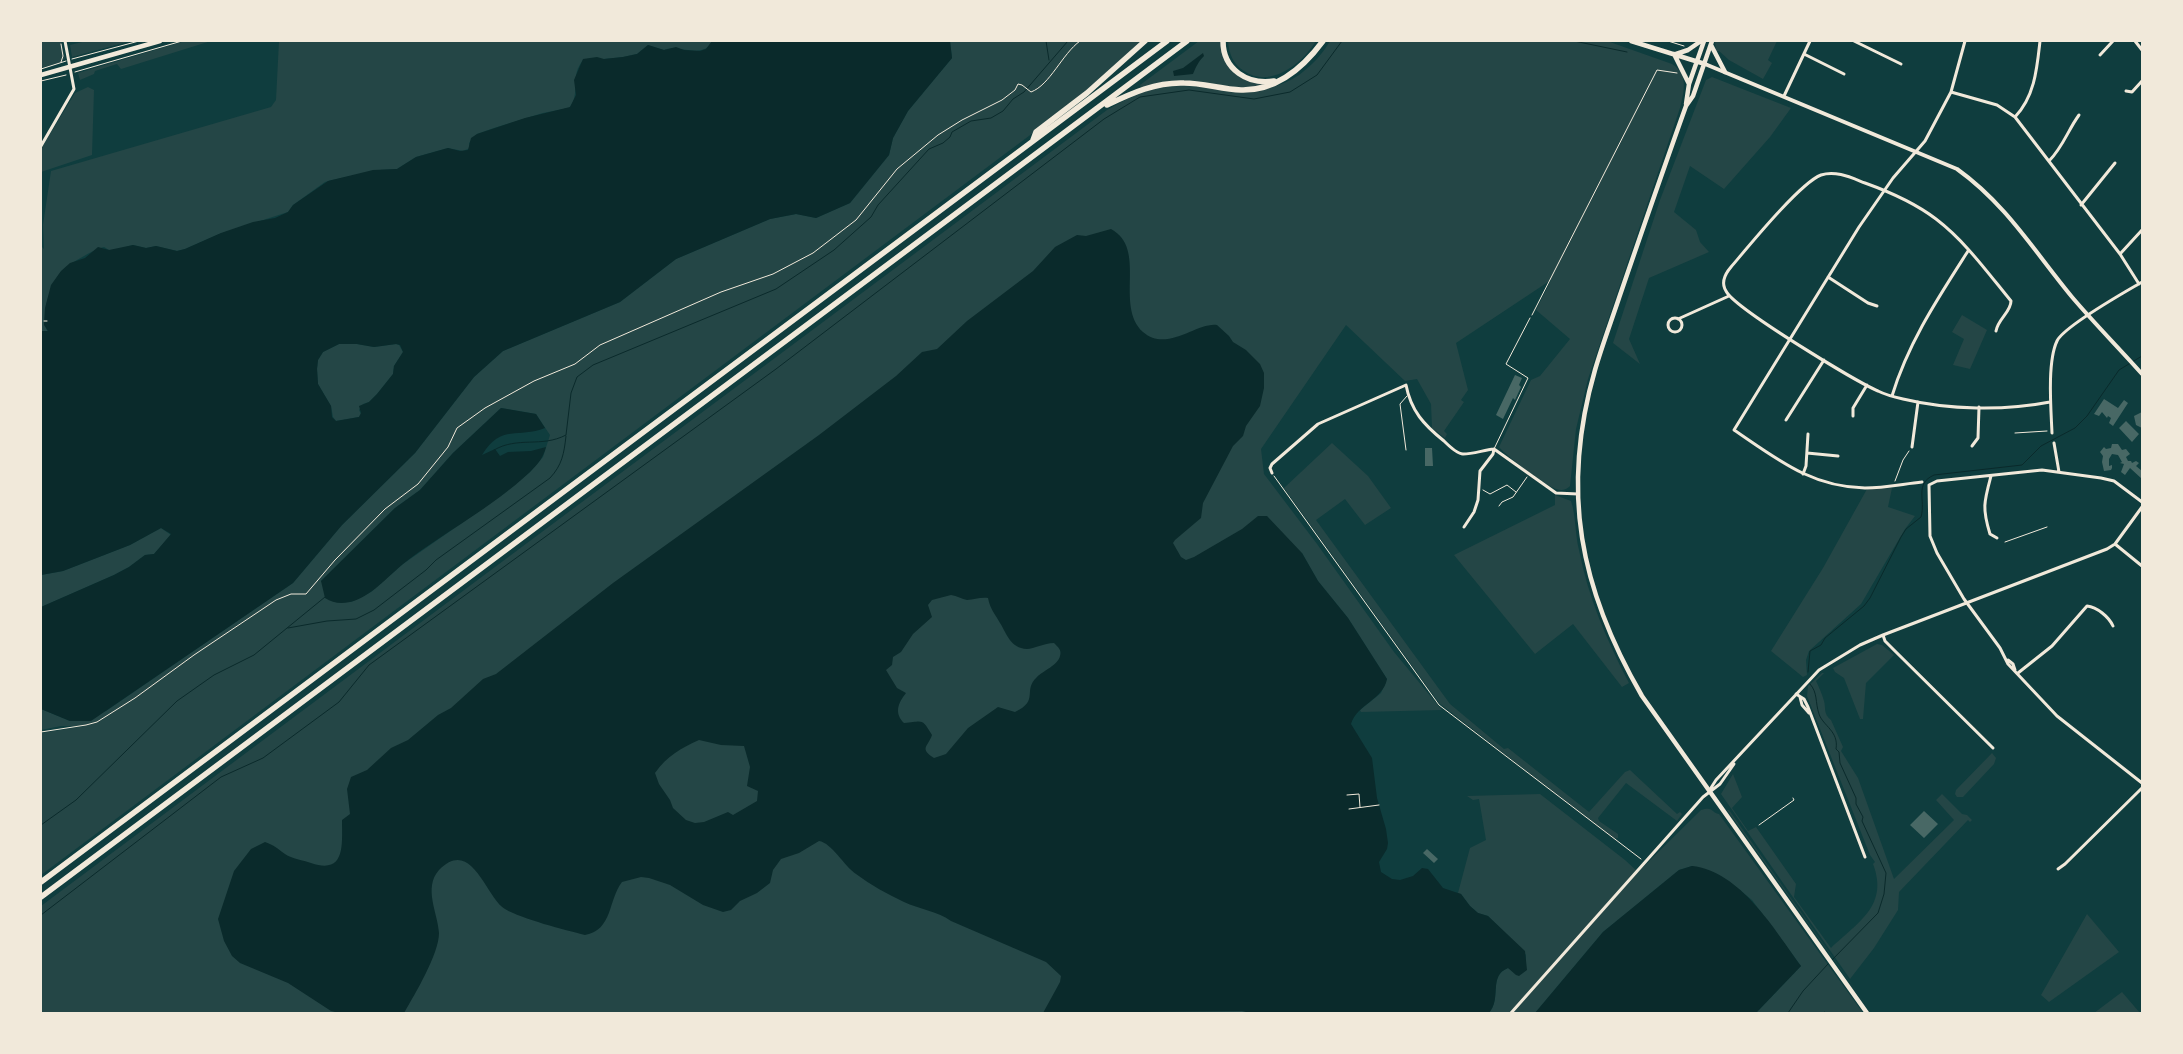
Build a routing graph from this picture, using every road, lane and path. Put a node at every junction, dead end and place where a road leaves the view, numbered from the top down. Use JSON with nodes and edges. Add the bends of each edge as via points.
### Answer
{"nodes":[{"id":1,"x":63,"y":41,"type":"edge"},
{"id":2,"x":139,"y":41,"type":"edge"},
{"id":3,"x":160,"y":41,"type":"edge"},
{"id":4,"x":182,"y":41,"type":"edge"},
{"id":5,"x":1080,"y":41,"type":"edge"},
{"id":6,"x":1145,"y":41,"type":"edge"},
{"id":7,"x":1167,"y":41,"type":"edge"},
{"id":8,"x":1187,"y":41,"type":"edge"},
{"id":9,"x":1223,"y":41,"type":"edge"},
{"id":10,"x":1323,"y":41,"type":"edge"},
{"id":11,"x":1631,"y":41,"type":"edge"},
{"id":12,"x":1668,"y":41,"type":"edge"},
{"id":13,"x":1702,"y":41,"type":"edge"},
{"id":14,"x":1810,"y":41,"type":"edge"},
{"id":15,"x":1854,"y":41,"type":"edge"},
{"id":16,"x":1965,"y":41,"type":"edge"},
{"id":17,"x":2040,"y":41,"type":"edge"},
{"id":18,"x":2113,"y":41,"type":"edge"},
{"id":19,"x":2135,"y":41,"type":"edge"},
{"id":20,"x":1711,"y":43,"type":"edge"},
{"id":21,"x":1688,"y":46,"type":"dead end"},
{"id":22,"x":2142,"y":50,"type":"edge"},
{"id":23,"x":1674,"y":54,"type":"junction"},
{"id":24,"x":1804,"y":54,"type":"junction"},
{"id":25,"x":2100,"y":56,"type":"dead end"},
{"id":26,"x":68,"y":60,"type":"junction"},
{"id":27,"x":1696,"y":61,"type":"junction"},
{"id":28,"x":1705,"y":64,"type":"junction"},
{"id":29,"x":1901,"y":64,"type":"dead end"},
{"id":30,"x":70,"y":66,"type":"junction"},
{"id":31,"x":41,"y":69,"type":"edge"},
{"id":32,"x":1680,"y":72,"type":"dead end"},
{"id":33,"x":1726,"y":72,"type":"junction"},
{"id":34,"x":72,"y":73,"type":"junction"},
{"id":35,"x":1844,"y":74,"type":"dead end"},
{"id":36,"x":41,"y":75,"type":"edge"},
{"id":37,"x":1281,"y":80,"type":"junction"},
{"id":38,"x":41,"y":81,"type":"edge"},
{"id":39,"x":2142,"y":81,"type":"edge"},
{"id":40,"x":1689,"y":84,"type":"junction"},
{"id":41,"x":2126,"y":91,"type":"dead end"},
{"id":42,"x":1951,"y":92,"type":"junction"},
{"id":43,"x":1784,"y":96,"type":"junction"},
{"id":44,"x":1686,"y":106,"type":"junction"},
{"id":45,"x":1094,"y":111,"type":"junction"},
{"id":46,"x":2079,"y":115,"type":"dead end"},
{"id":47,"x":2015,"y":117,"type":"junction"},
{"id":48,"x":1032,"y":141,"type":"junction"},
{"id":49,"x":41,"y":146,"type":"edge"},
{"id":50,"x":1915,"y":152,"type":"junction"},
{"id":51,"x":2049,"y":161,"type":"junction"},
{"id":52,"x":2115,"y":163,"type":"dead end"},
{"id":53,"x":1884,"y":190,"type":"junction"},
{"id":54,"x":2081,"y":205,"type":"junction"},
{"id":55,"x":2142,"y":230,"type":"edge"},
{"id":56,"x":1968,"y":251,"type":"junction"},
{"id":57,"x":2120,"y":254,"type":"junction"},
{"id":58,"x":1828,"y":277,"type":"junction"},
{"id":59,"x":2140,"y":283,"type":"edge"},
{"id":60,"x":1729,"y":296,"type":"junction"},
{"id":61,"x":1877,"y":306,"type":"dead end"},
{"id":62,"x":2089,"y":316,"type":"junction"},
{"id":63,"x":1530,"y":318,"type":"joint"},
{"id":64,"x":1678,"y":318,"type":"junction"},
{"id":65,"x":44,"y":321,"type":"dead end"},
{"id":66,"x":47,"y":321,"type":"dead end"},
{"id":67,"x":1996,"y":331,"type":"dead end"},
{"id":68,"x":1790,"y":339,"type":"junction"},
{"id":69,"x":1824,"y":360,"type":"junction"},
{"id":70,"x":2142,"y":374,"type":"edge"},
{"id":71,"x":1867,"y":385,"type":"junction"},
{"id":72,"x":1408,"y":395,"type":"junction"},
{"id":73,"x":1892,"y":396,"type":"junction"},
{"id":74,"x":1918,"y":402,"type":"junction"},
{"id":75,"x":2050,"y":402,"type":"junction"},
{"id":76,"x":1979,"y":407,"type":"junction"},
{"id":77,"x":1853,"y":416,"type":"dead end"},
{"id":78,"x":1786,"y":420,"type":"dead end"},
{"id":79,"x":2048,"y":431,"type":"dead end"},
{"id":80,"x":2016,"y":433,"type":"dead end"},
{"id":81,"x":2052,"y":433,"type":"dead end"},
{"id":82,"x":1808,"y":434,"type":"dead end"},
{"id":83,"x":2054,"y":443,"type":"dead end"},
{"id":84,"x":1972,"y":446,"type":"dead end"},
{"id":85,"x":1912,"y":447,"type":"joint"},
{"id":86,"x":1494,"y":449,"type":"junction"},
{"id":87,"x":1406,"y":450,"type":"dead end"},
{"id":88,"x":1807,"y":454,"type":"junction"},
{"id":89,"x":1838,"y":456,"type":"dead end"},
{"id":90,"x":2059,"y":472,"type":"junction"},
{"id":91,"x":1272,"y":473,"type":"joint"},
{"id":92,"x":1529,"y":474,"type":"junction"},
{"id":93,"x":1803,"y":474,"type":"junction"},
{"id":94,"x":1991,"y":476,"type":"junction"},
{"id":95,"x":1922,"y":482,"type":"joint"},
{"id":96,"x":1928,"y":485,"type":"junction"},
{"id":97,"x":1894,"y":486,"type":"junction"},
{"id":98,"x":1480,"y":488,"type":"junction"},
{"id":99,"x":1516,"y":492,"type":"junction"},
{"id":100,"x":1578,"y":494,"type":"junction"},
{"id":101,"x":2142,"y":502,"type":"edge"},
{"id":102,"x":1499,"y":506,"type":"dead end"},
{"id":103,"x":2142,"y":507,"type":"edge"},
{"id":104,"x":2140,"y":513,"type":"edge"},
{"id":105,"x":1464,"y":527,"type":"dead end"},
{"id":106,"x":2048,"y":527,"type":"dead end"},
{"id":107,"x":1997,"y":538,"type":"dead end"},
{"id":108,"x":2005,"y":542,"type":"dead end"},
{"id":109,"x":2116,"y":544,"type":"junction"},
{"id":110,"x":2142,"y":566,"type":"edge"},
{"id":111,"x":1967,"y":603,"type":"junction"},
{"id":112,"x":2113,"y":626,"type":"dead end"},
{"id":113,"x":1883,"y":635,"type":"junction"},
{"id":114,"x":2016,"y":671,"type":"junction"},
{"id":115,"x":1796,"y":694,"type":"junction"},
{"id":116,"x":41,"y":732,"type":"edge"},
{"id":117,"x":1993,"y":748,"type":"dead end"},
{"id":118,"x":2142,"y":782,"type":"edge"},
{"id":119,"x":2142,"y":788,"type":"edge"},
{"id":120,"x":1709,"y":792,"type":"junction"},
{"id":121,"x":1347,"y":795,"type":"dead end"},
{"id":122,"x":1793,"y":798,"type":"dead end"},
{"id":123,"x":1379,"y":805,"type":"dead end"},
{"id":124,"x":1360,"y":808,"type":"junction"},
{"id":125,"x":1349,"y":809,"type":"dead end"},
{"id":126,"x":1760,"y":825,"type":"dead end"},
{"id":127,"x":1865,"y":857,"type":"dead end"},
{"id":128,"x":1646,"y":863,"type":"junction"},
{"id":129,"x":2058,"y":869,"type":"dead end"},
{"id":130,"x":41,"y":882,"type":"edge"},
{"id":131,"x":41,"y":897,"type":"edge"},
{"id":132,"x":1511,"y":1013,"type":"edge"},
{"id":133,"x":1867,"y":1013,"type":"edge"}],
"edges":[{"from":1,"to":26,"type":"street"},
{"from":1,"to":31,"type":"path","via":[[61,63]]},
{"from":2,"to":26,"type":"path"},
{"from":3,"to":30,"type":"main road"},
{"from":4,"to":34,"type":"path"},
{"from":5,"to":116,"type":"path","via":[[1032,91],[1018,84],[1002,100],[938,135],[897,169],[856,220],[813,253],[773,274],[721,292],[600,345],[574,364],[534,381],[457,428],[448,447],[418,484],[385,509],[306,594],[291,594],[276,600],[97,722]]},
{"from":6,"to":48,"type":"highway","via":[[1036,132]]},
{"from":7,"to":48,"type":"highway"},
{"from":8,"to":45,"type":"highway"},
{"from":9,"to":37,"type":"highway","via":[[1229,64],[1240,75],[1256,82]]},
{"from":10,"to":37,"type":"highway","via":[[1307,61]]},
{"from":11,"to":23,"type":"main road"},
{"from":12,"to":21,"type":"path"},
{"from":13,"to":23,"type":"main road"},
{"from":13,"to":27,"type":"main road"},
{"from":14,"to":24,"type":"street"},
{"from":15,"to":29,"type":"street"},
{"from":16,"to":42,"type":"street"},
{"from":17,"to":47,"type":"street","via":[[2034,84],[2022,110]]},
{"from":18,"to":25,"type":"street"},
{"from":19,"to":22,"type":"street"},
{"from":20,"to":28,"type":"main road"},
{"from":20,"to":33,"type":"main road"},
{"from":23,"to":27,"type":"main road"},
{"from":23,"to":40,"type":"main road"},
{"from":24,"to":35,"type":"street"},
{"from":24,"to":43,"type":"street"},
{"from":26,"to":30,"type":"street"},
{"from":27,"to":28,"type":"main road"},
{"from":27,"to":40,"type":"main road"},
{"from":28,"to":33,"type":"street"},
{"from":28,"to":44,"type":"main road"},
{"from":30,"to":34,"type":"street"},
{"from":30,"to":36,"type":"main road"},
{"from":32,"to":63,"type":"path","via":[[1657,70]]},
{"from":33,"to":43,"type":"street"},
{"from":34,"to":38,"type":"path"},
{"from":34,"to":49,"type":"street","via":[[73,92]]},
{"from":37,"to":45,"type":"highway","via":[[1242,90],[1184,83],[1155,86]]},
{"from":39,"to":41,"type":"street","via":[[2132,92]]},
{"from":40,"to":44,"type":"main road"},
{"from":42,"to":47,"type":"street","via":[[1997,104]]},
{"from":42,"to":50,"type":"street","via":[[1925,141]]},
{"from":43,"to":50,"type":"street"},
{"from":44,"to":100,"type":"main road","via":[[1595,371],[1580,441]]},
{"from":45,"to":131,"type":"highway"},
{"from":46,"to":51,"type":"street","via":[[2060,149]]},
{"from":47,"to":51,"type":"street"},
{"from":48,"to":130,"type":"highway"},
{"from":50,"to":53,"type":"street"},
{"from":50,"to":62,"type":"street","via":[[1957,169],[1983,189],[2014,221]]},
{"from":51,"to":54,"type":"street"},
{"from":52,"to":54,"type":"street"},
{"from":53,"to":56,"type":"street","via":[[1935,218]]},
{"from":53,"to":58,"type":"street"},
{"from":53,"to":60,"type":"street","via":[[1836,174],[1824,174],[1814,179],[1726,272],[1724,286]]},
{"from":54,"to":57,"type":"street"},
{"from":55,"to":57,"type":"street"},
{"from":56,"to":67,"type":"street","via":[[2011,300],[2011,307],[1999,321]]},
{"from":56,"to":73,"type":"street","via":[[1917,334]]},
{"from":57,"to":59,"type":"street"},
{"from":58,"to":61,"type":"street"},
{"from":58,"to":68,"type":"street"},
{"from":59,"to":62,"type":"street"},
{"from":60,"to":64,"type":"street"},
{"from":60,"to":68,"type":"street"},
{"from":62,"to":70,"type":"street"},
{"from":62,"to":75,"type":"street","via":[[2063,333],[2057,341]]},
{"from":63,"to":86,"type":"lane","via":[[1506,364],[1528,378]]},
{"from":64,"to":64,"type":"street","via":[[1682,327],[1673,331],[1669,323]]},
{"from":65,"to":66,"type":"path"},
{"from":68,"to":69,"type":"street"},
{"from":68,"to":93,"type":"street","via":[[1734,430]]},
{"from":69,"to":71,"type":"street"},
{"from":69,"to":78,"type":"street"},
{"from":71,"to":73,"type":"street"},
{"from":71,"to":77,"type":"street","via":[[1853,408]]},
{"from":72,"to":86,"type":"street","via":[[1423,424],[1462,454]]},
{"from":72,"to":87,"type":"lane","via":[[1400,404]]},
{"from":72,"to":91,"type":"street","via":[[1406,385],[1318,424],[1272,464]]},
{"from":73,"to":74,"type":"street"},
{"from":74,"to":76,"type":"street"},
{"from":74,"to":85,"type":"street"},
{"from":75,"to":76,"type":"street"},
{"from":75,"to":81,"type":"street"},
{"from":76,"to":84,"type":"street","via":[[1978,438]]},
{"from":79,"to":80,"type":"path"},
{"from":82,"to":88,"type":"street"},
{"from":83,"to":90,"type":"street"},
{"from":85,"to":97,"type":"path","via":[[1902,460]]},
{"from":86,"to":92,"type":"street"},
{"from":86,"to":98,"type":"street","via":[[1480,471]]},
{"from":88,"to":89,"type":"street"},
{"from":88,"to":93,"type":"street"},
{"from":90,"to":94,"type":"street","via":[[2032,470]]},
{"from":90,"to":101,"type":"street","via":[[2114,481]]},
{"from":91,"to":128,"type":"path","via":[[1444,710]]},
{"from":92,"to":99,"type":"path"},
{"from":92,"to":100,"type":"street","via":[[1556,493]]},
{"from":93,"to":97,"type":"street","via":[[1834,485]]},
{"from":94,"to":96,"type":"street","via":[[1937,480]]},
{"from":94,"to":107,"type":"street","via":[[1984,511],[1990,534]]},
{"from":95,"to":96,"type":"lane"},
{"from":95,"to":97,"type":"street"},
{"from":96,"to":111,"type":"street","via":[[1930,536]]},
{"from":98,"to":99,"type":"path","via":[[1490,494],[1507,485]]},
{"from":98,"to":105,"type":"street","via":[[1474,512]]},
{"from":99,"to":102,"type":"path"},
{"from":100,"to":120,"type":"main road","via":[[1586,563],[1610,637],[1642,696]]},
{"from":103,"to":104,"type":"street"},
{"from":104,"to":109,"type":"street"},
{"from":106,"to":108,"type":"path"},
{"from":109,"to":110,"type":"street"},
{"from":109,"to":111,"type":"street"},
{"from":111,"to":113,"type":"street"},
{"from":111,"to":114,"type":"street"},
{"from":112,"to":114,"type":"street","via":[[2107,617],[2087,606],[2052,646]]},
{"from":113,"to":115,"type":"street","via":[[1819,670]]},
{"from":113,"to":117,"type":"street","via":[[1896,652]]},
{"from":114,"to":118,"type":"street","via":[[2057,716]]},
{"from":115,"to":120,"type":"street","via":[[1716,780]]},
{"from":115,"to":127,"type":"street","via":[[1806,702]]},
{"from":119,"to":129,"type":"street"},
{"from":120,"to":128,"type":"street"},
{"from":120,"to":133,"type":"main road"},
{"from":121,"to":124,"type":"path","via":[[1358,794]]},
{"from":122,"to":126,"type":"path"},
{"from":123,"to":124,"type":"path"},
{"from":124,"to":125,"type":"path"},
{"from":128,"to":132,"type":"street"}]}
